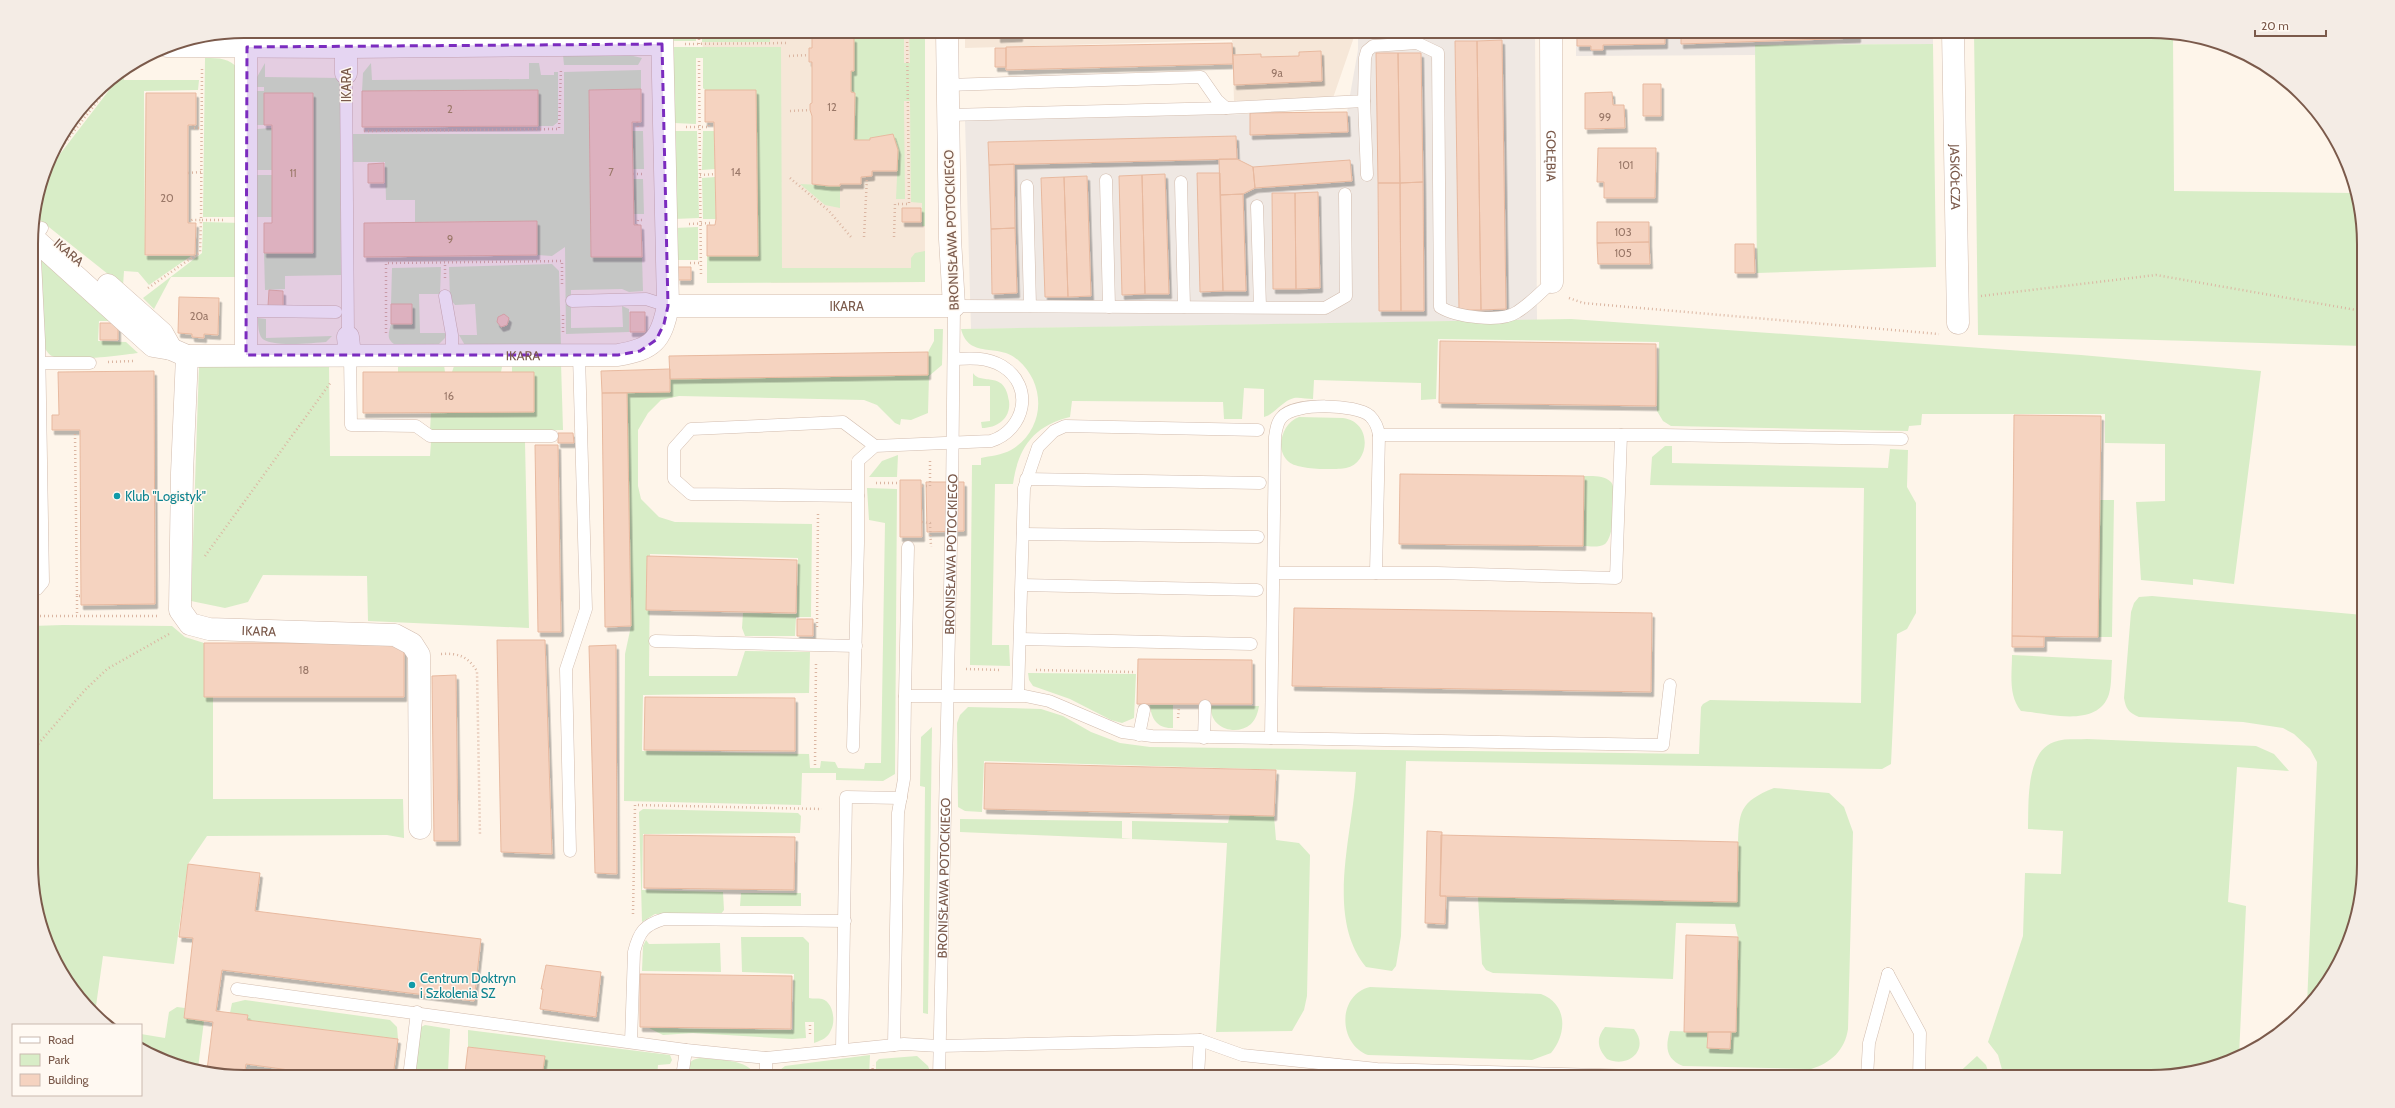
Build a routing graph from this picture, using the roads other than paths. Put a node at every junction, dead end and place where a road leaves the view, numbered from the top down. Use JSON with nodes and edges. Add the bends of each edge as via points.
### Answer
{"nodes":[{"id":1,"x":502,"y":38,"type":"edge"},
{"id":2,"x":662,"y":38,"type":"edge"},
{"id":3,"x":947,"y":38,"type":"edge"},
{"id":4,"x":1551,"y":38,"type":"edge"},
{"id":5,"x":1953,"y":38,"type":"edge"},
{"id":6,"x":247,"y":39,"type":"edge"},
{"id":7,"x":342,"y":39,"type":"edge"},
{"id":8,"x":186,"y":47,"type":"edge"},
{"id":9,"x":346,"y":73,"type":"joint"},
{"id":10,"x":947,"y":85,"type":"junction"},
{"id":11,"x":1364,"y":102,"type":"junction"},
{"id":12,"x":1226,"y":108,"type":"junction"},
{"id":13,"x":948,"y":115,"type":"junction"},
{"id":14,"x":1366,"y":175,"type":"dead end"},
{"id":15,"x":1106,"y":180,"type":"dead end"},
{"id":16,"x":1181,"y":182,"type":"dead end"},
{"id":17,"x":1027,"y":186,"type":"dead end"},
{"id":18,"x":1345,"y":194,"type":"dead end"},
{"id":19,"x":1257,"y":206,"type":"dead end"},
{"id":20,"x":38,"y":234,"type":"edge"},
{"id":21,"x":1552,"y":282,"type":"joint"},
{"id":22,"x":445,"y":296,"type":"dead end"},
{"id":23,"x":572,"y":301,"type":"dead end"},
{"id":24,"x":668,"y":306,"type":"junction"},
{"id":25,"x":954,"y":306,"type":"junction"},
{"id":26,"x":1030,"y":306,"type":"junction"},
{"id":27,"x":1109,"y":307,"type":"junction"},
{"id":28,"x":1184,"y":307,"type":"junction"},
{"id":29,"x":1260,"y":307,"type":"junction"},
{"id":30,"x":38,"y":311,"type":"edge"},
{"id":31,"x":246,"y":311,"type":"junction"},
{"id":32,"x":336,"y":312,"type":"dead end"},
{"id":33,"x":1958,"y":323,"type":"road end"},
{"id":34,"x":349,"y":347,"type":"junction"},
{"id":35,"x":179,"y":352,"type":"junction"},
{"id":36,"x":246,"y":355,"type":"junction"},
{"id":37,"x":452,"y":355,"type":"junction"},
{"id":38,"x":571,"y":355,"type":"junction"},
{"id":39,"x":954,"y":358,"type":"junction"},
{"id":40,"x":40,"y":363,"type":"junction"},
{"id":41,"x":90,"y":363,"type":"dead end"},
{"id":42,"x":1258,"y":430,"type":"dead end"},
{"id":43,"x":1379,"y":435,"type":"junction"},
{"id":44,"x":1621,"y":435,"type":"junction"},
{"id":45,"x":552,"y":436,"type":"dead end"},
{"id":46,"x":1902,"y":439,"type":"dead end"},
{"id":47,"x":953,"y":441,"type":"junction"},
{"id":48,"x":875,"y":446,"type":"junction"},
{"id":49,"x":1026,"y":479,"type":"junction"},
{"id":50,"x":1260,"y":483,"type":"dead end"},
{"id":51,"x":858,"y":496,"type":"junction"},
{"id":52,"x":1023,"y":534,"type":"junction"},
{"id":53,"x":1258,"y":537,"type":"dead end"},
{"id":54,"x":908,"y":547,"type":"dead end"},
{"id":55,"x":1274,"y":573,"type":"junction"},
{"id":56,"x":1376,"y":573,"type":"junction"},
{"id":57,"x":1022,"y":585,"type":"junction"},
{"id":58,"x":38,"y":588,"type":"edge"},
{"id":59,"x":1258,"y":590,"type":"dead end"},
{"id":60,"x":1020,"y":639,"type":"junction"},
{"id":61,"x":655,"y":642,"type":"dead end"},
{"id":62,"x":1251,"y":644,"type":"dead end"},
{"id":63,"x":856,"y":646,"type":"junction"},
{"id":64,"x":1670,"y":685,"type":"dead end"},
{"id":65,"x":948,"y":695,"type":"junction"},
{"id":66,"x":1018,"y":695,"type":"junction"},
{"id":67,"x":905,"y":696,"type":"junction"},
{"id":68,"x":1205,"y":706,"type":"dead end"},
{"id":69,"x":1144,"y":710,"type":"dead end"},
{"id":70,"x":1139,"y":735,"type":"junction"},
{"id":71,"x":1204,"y":738,"type":"junction"},
{"id":72,"x":1272,"y":738,"type":"junction"},
{"id":73,"x":853,"y":747,"type":"dead end"},
{"id":74,"x":901,"y":798,"type":"junction"},
{"id":75,"x":420,"y":828,"type":"dead end"},
{"id":76,"x":570,"y":851,"type":"dead end"},
{"id":77,"x":845,"y":921,"type":"junction"},
{"id":78,"x":238,"y":989,"type":"dead end"},
{"id":79,"x":417,"y":1012,"type":"junction"},
{"id":80,"x":1200,"y":1040,"type":"junction"},
{"id":81,"x":631,"y":1042,"type":"junction"},
{"id":82,"x":894,"y":1045,"type":"junction"},
{"id":83,"x":939,"y":1046,"type":"junction"},
{"id":84,"x":686,"y":1050,"type":"junction"},
{"id":85,"x":842,"y":1050,"type":"junction"},
{"id":86,"x":766,"y":1058,"type":"junction"},
{"id":87,"x":410,"y":1070,"type":"edge"},
{"id":88,"x":683,"y":1070,"type":"edge"},
{"id":89,"x":766,"y":1070,"type":"edge"},
{"id":90,"x":939,"y":1070,"type":"edge"},
{"id":91,"x":1198,"y":1070,"type":"edge"},
{"id":92,"x":1354,"y":1070,"type":"edge"},
{"id":93,"x":1867,"y":1070,"type":"edge"},
{"id":94,"x":1919,"y":1070,"type":"edge"}],
"edges":[{"from":1,"to":7,"type":"street"},
{"from":2,"to":24,"type":"street","name":"IKARA"},
{"from":3,"to":10,"type":"street","name":"BRONISŁAWA POTOCKIEGO"},
{"from":4,"to":21,"type":"street","name":"GOŁĘBIA","via":[[1549,89]]},
{"from":5,"to":33,"type":"street","name":"JASKÓŁCZA"},
{"from":6,"to":7,"type":"street"},
{"from":6,"to":8,"type":"street","via":[[202,47]]},
{"from":6,"to":31,"type":"street"},
{"from":7,"to":9,"type":"street","name":"IKARA"},
{"from":9,"to":34,"type":"lane","name":"IKARA"},
{"from":10,"to":12,"type":"lane","via":[[1201,78]]},
{"from":10,"to":13,"type":"street","name":"BRONISŁAWA POTOCKIEGO"},
{"from":11,"to":12,"type":"lane"},
{"from":11,"to":14,"type":"lane"},
{"from":11,"to":21,"type":"lane","via":[[1365,58],[1367,51],[1373,46],[1417,43],[1438,52],[1440,307],[1459,316],[1502,317],[1516,313]]},
{"from":12,"to":13,"type":"lane"},
{"from":13,"to":25,"type":"street","name":"BRONISŁAWA POTOCKIEGO"},
{"from":15,"to":27,"type":"lane"},
{"from":16,"to":28,"type":"lane"},
{"from":17,"to":26,"type":"lane"},
{"from":18,"to":29,"type":"lane","via":[[1346,296],[1325,308]]},
{"from":19,"to":29,"type":"lane"},
{"from":20,"to":35,"type":"street","name":"IKARA","via":[[162,333]]},
{"from":22,"to":37,"type":"lane","via":[[452,335]]},
{"from":23,"to":24,"type":"lane","via":[[646,299]]},
{"from":24,"to":25,"type":"street","name":"IKARA"},
{"from":24,"to":38,"type":"street","name":"IKARA","via":[[664,324],[656,340],[640,351],[618,356]]},
{"from":25,"to":26,"type":"lane"},
{"from":25,"to":39,"type":"lane","name":"BRONISŁAWA POTOCKIEGO"},
{"from":26,"to":27,"type":"lane"},
{"from":27,"to":28,"type":"lane"},
{"from":28,"to":29,"type":"lane"},
{"from":30,"to":40,"type":"lane"},
{"from":31,"to":32,"type":"lane"},
{"from":31,"to":36,"type":"street"},
{"from":34,"to":36,"type":"street","name":"IKARA"},
{"from":34,"to":37,"type":"street","name":"IKARA","via":[[386,356]]},
{"from":34,"to":45,"type":"lane","via":[[351,425],[416,426],[430,436]]},
{"from":35,"to":36,"type":"street","name":"IKARA"},
{"from":35,"to":75,"type":"street","name":"IKARA","via":[[182,472],[180,610],[190,624],[209,629],[395,634],[412,644],[419,655]]},
{"from":37,"to":38,"type":"street","name":"IKARA"},
{"from":38,"to":76,"type":"lane","via":[[586,609],[566,669]]},
{"from":39,"to":47,"type":"lane","name":"BRONISŁAWA POTOCKIEGO"},
{"from":39,"to":47,"type":"lane","via":[[974,358],[1001,365],[1018,381],[1024,402],[1020,417],[1002,437],[991,441]]},
{"from":40,"to":41,"type":"lane"},
{"from":40,"to":58,"type":"lane","via":[[43,582]]},
{"from":42,"to":49,"type":"lane","via":[[1065,426],[1054,431],[1038,447]]},
{"from":43,"to":44,"type":"lane"},
{"from":43,"to":55,"type":"lane","via":[[1378,425],[1370,416],[1354,409],[1302,408],[1289,411],[1282,416],[1278,422],[1276,437]]},
{"from":43,"to":56,"type":"lane"},
{"from":44,"to":46,"type":"lane"},
{"from":44,"to":56,"type":"lane","via":[[1616,578]]},
{"from":47,"to":48,"type":"lane"},
{"from":47,"to":65,"type":"lane","name":"BRONISŁAWA POTOCKIEGO"},
{"from":48,"to":51,"type":"lane","via":[[858,460]]},
{"from":48,"to":51,"type":"lane","via":[[843,422],[691,429],[674,448],[674,479],[691,494]]},
{"from":49,"to":50,"type":"lane"},
{"from":49,"to":52,"type":"lane"},
{"from":51,"to":63,"type":"lane"},
{"from":52,"to":53,"type":"lane"},
{"from":52,"to":57,"type":"lane"},
{"from":54,"to":67,"type":"lane"},
{"from":55,"to":56,"type":"lane"},
{"from":55,"to":72,"type":"lane"},
{"from":57,"to":59,"type":"lane"},
{"from":57,"to":60,"type":"lane"},
{"from":60,"to":62,"type":"lane"},
{"from":60,"to":66,"type":"lane"},
{"from":61,"to":63,"type":"lane"},
{"from":63,"to":73,"type":"lane"},
{"from":64,"to":72,"type":"lane","via":[[1663,745]]},
{"from":65,"to":66,"type":"lane"},
{"from":65,"to":67,"type":"lane"},
{"from":65,"to":83,"type":"lane","name":"BRONISŁAWA POTOCKIEGO"},
{"from":66,"to":70,"type":"lane","via":[[1049,701],[1102,725]]},
{"from":67,"to":74,"type":"lane","via":[[904,779]]},
{"from":68,"to":71,"type":"lane"},
{"from":69,"to":70,"type":"lane"},
{"from":70,"to":71,"type":"lane"},
{"from":71,"to":72,"type":"lane"},
{"from":74,"to":77,"type":"lane","via":[[846,797]]},
{"from":74,"to":82,"type":"lane","via":[[898,813]]},
{"from":77,"to":81,"type":"lane","via":[[664,919],[651,923],[637,939],[634,952]]},
{"from":77,"to":85,"type":"lane"},
{"from":78,"to":79,"type":"lane"},
{"from":79,"to":81,"type":"lane"},
{"from":79,"to":87,"type":"lane"},
{"from":80,"to":83,"type":"lane"},
{"from":80,"to":91,"type":"lane"},
{"from":80,"to":92,"type":"lane","via":[[1242,1055]]},
{"from":81,"to":84,"type":"lane"},
{"from":82,"to":83,"type":"lane"},
{"from":82,"to":85,"type":"lane"},
{"from":83,"to":90,"type":"lane","name":"BRONISŁAWA POTOCKIEGO"},
{"from":84,"to":86,"type":"lane"},
{"from":84,"to":88,"type":"lane"},
{"from":85,"to":86,"type":"lane"},
{"from":86,"to":89,"type":"lane"},
{"from":93,"to":94,"type":"lane","via":[[1869,1043],[1888,974],[1920,1033]]}]}
